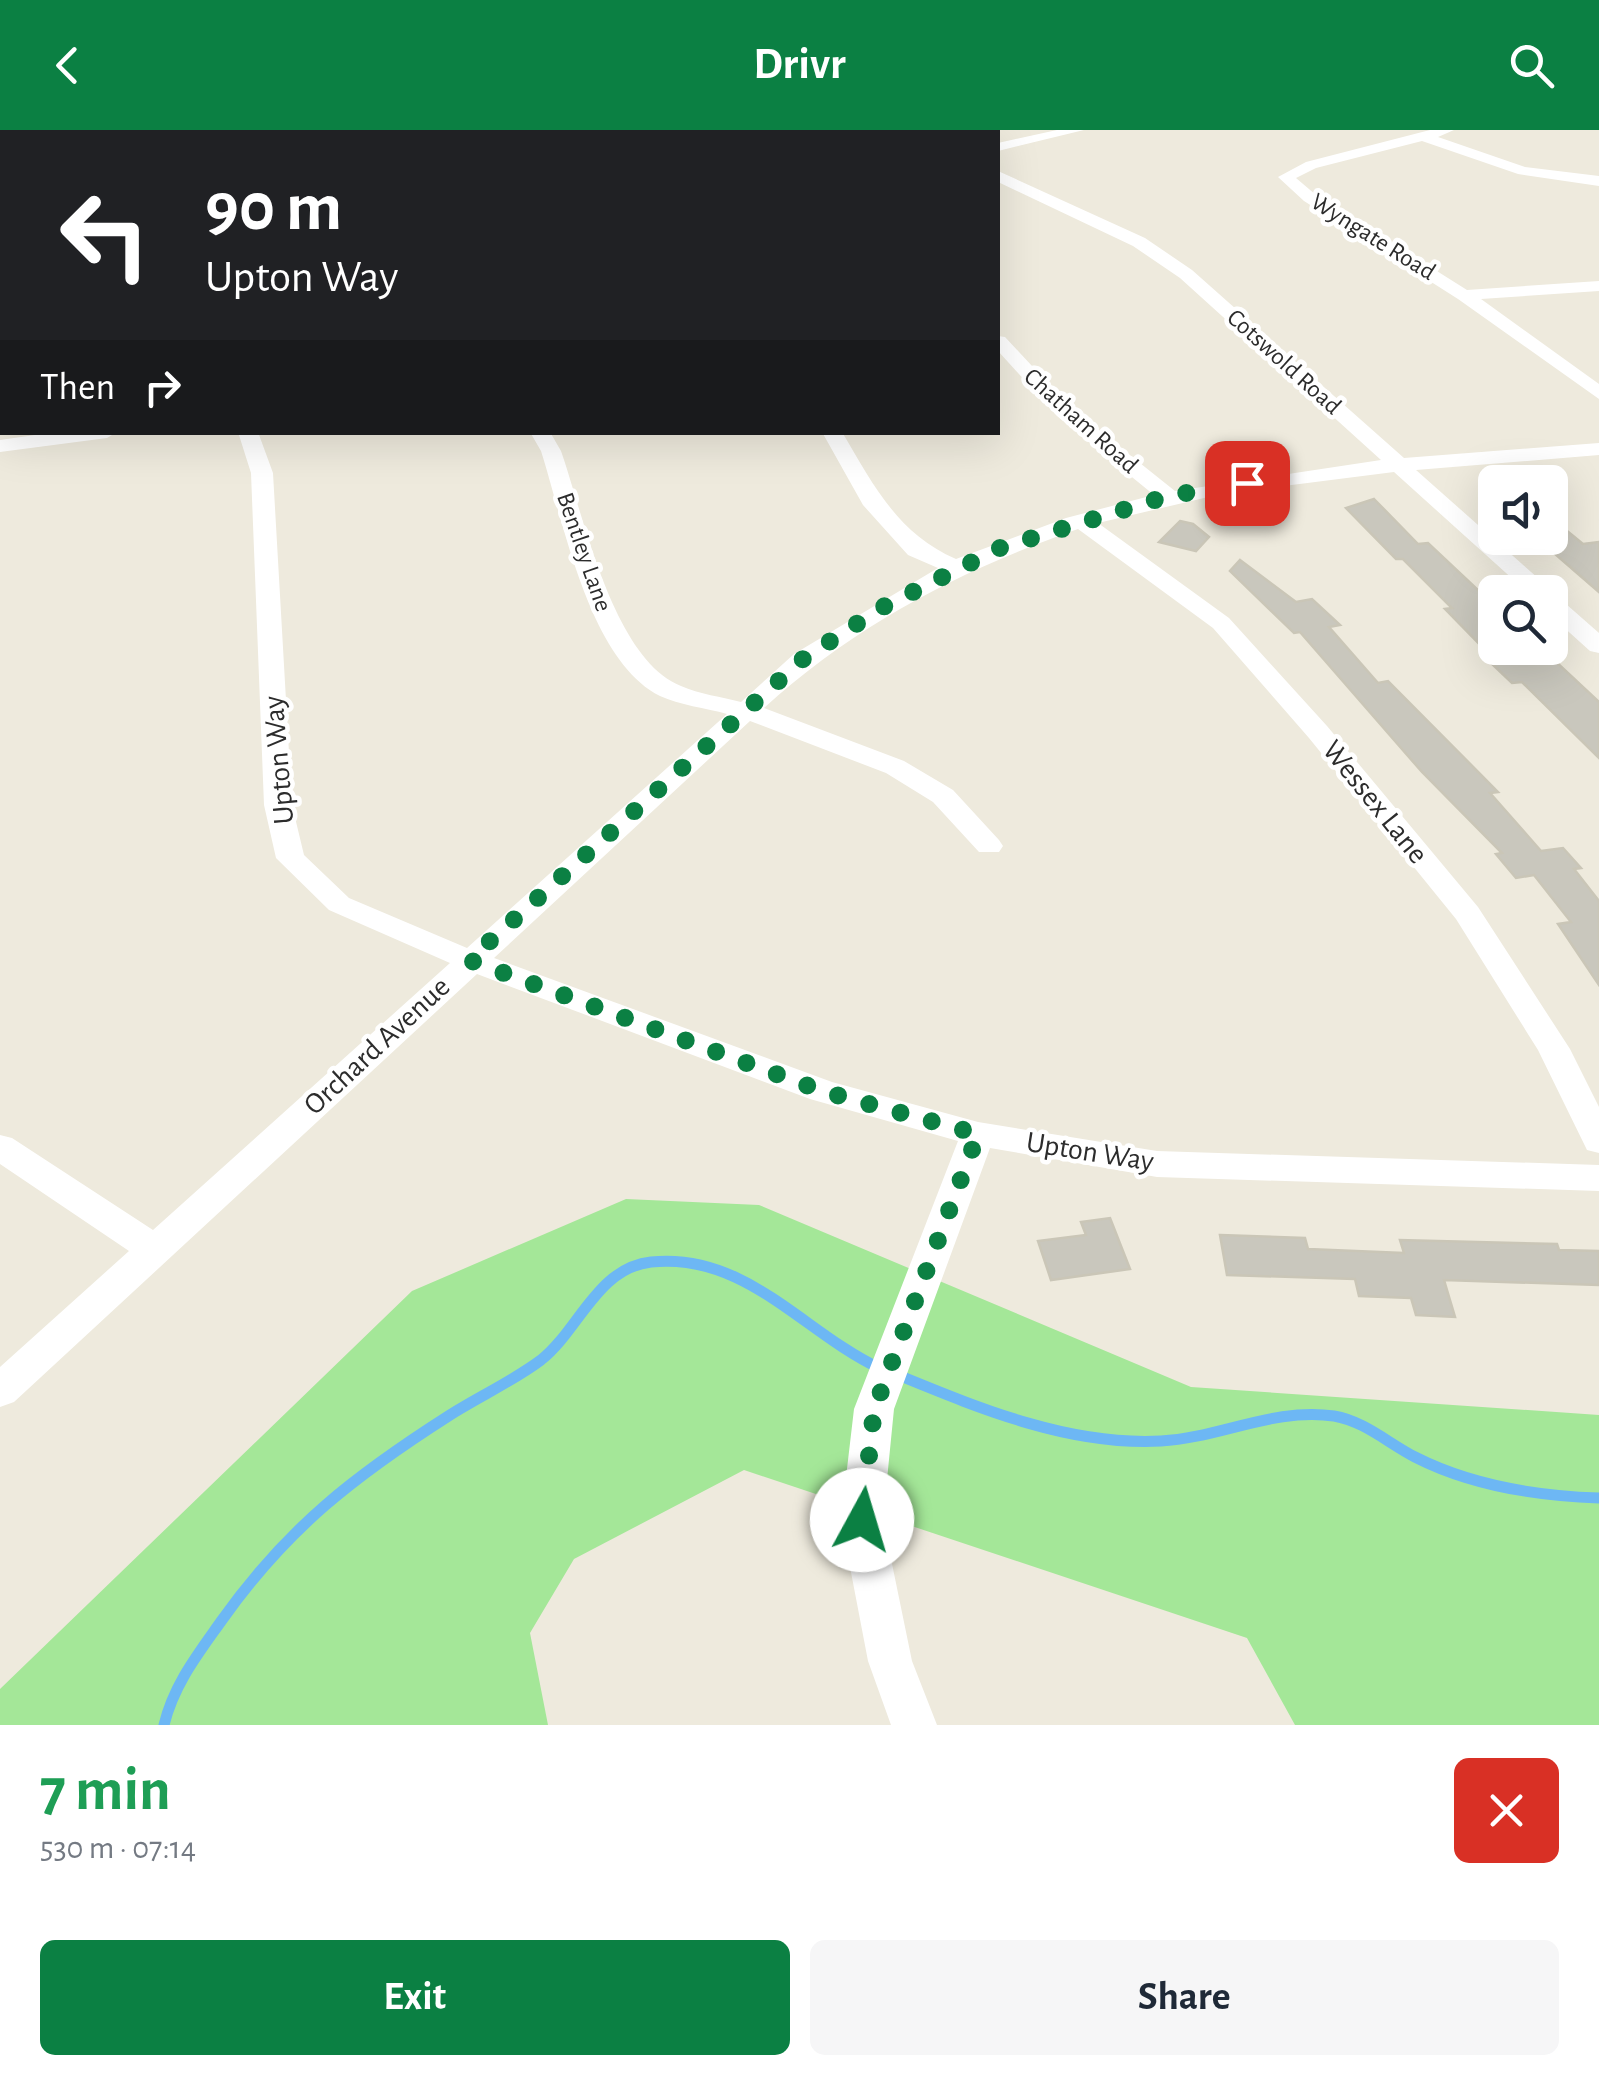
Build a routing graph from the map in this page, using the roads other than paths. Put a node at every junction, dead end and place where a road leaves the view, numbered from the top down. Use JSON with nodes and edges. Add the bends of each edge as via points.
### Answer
{"nodes":[{"id":1,"x":1077,"y":130,"type":"edge"},
{"id":2,"x":1448,"y":130,"type":"edge"},
{"id":3,"x":1422,"y":136,"type":"junction"},
{"id":4,"x":1000,"y":147,"type":"edge"},
{"id":5,"x":1000,"y":177,"type":"edge"},
{"id":6,"x":1599,"y":181,"type":"edge"},
{"id":7,"x":1599,"y":286,"type":"edge"},
{"id":8,"x":1464,"y":295,"type":"junction"},
{"id":9,"x":1000,"y":343,"type":"edge"},
{"id":10,"x":1599,"y":393,"type":"edge"},
{"id":11,"x":84,"y":435,"type":"edge"},
{"id":12,"x":249,"y":435,"type":"edge"},
{"id":13,"x":542,"y":435,"type":"edge"},
{"id":14,"x":834,"y":435,"type":"edge"},
{"id":15,"x":0,"y":446,"type":"edge"},
{"id":16,"x":1599,"y":449,"type":"edge"},
{"id":17,"x":1399,"y":465,"type":"junction"},
{"id":18,"x":1168,"y":496,"type":"junction"},
{"id":19,"x":1081,"y":521,"type":"junction"},
{"id":20,"x":958,"y":569,"type":"junction"},
{"id":21,"x":1521,"y":575,"type":"edge"},
{"id":22,"x":1568,"y":618,"type":"edge"},
{"id":23,"x":1599,"y":646,"type":"edge"},
{"id":24,"x":747,"y":711,"type":"junction"},
{"id":25,"x":988,"y":846,"type":"dead end"},
{"id":26,"x":469,"y":960,"type":"junction"},
{"id":27,"x":978,"y":1134,"type":"junction"},
{"id":28,"x":1599,"y":1141,"type":"edge"},
{"id":29,"x":0,"y":1147,"type":"edge"},
{"id":30,"x":1599,"y":1178,"type":"edge"},
{"id":31,"x":155,"y":1250,"type":"junction"},
{"id":32,"x":0,"y":1391,"type":"edge"},
{"id":33,"x":914,"y":1725,"type":"edge"}],
"edges":[{"from":1,"to":4,"type":"street"},
{"from":2,"to":3,"type":"street","name":"Wyngate Road"},
{"from":3,"to":6,"type":"street","via":[[1524,170]]},
{"from":3,"to":8,"type":"street","name":"Wyngate Road","via":[[1311,164],[1286,177]]},
{"from":5,"to":17,"type":"street","name":"Cotswold Road","via":[[1139,242],[1186,274]]},
{"from":7,"to":8,"type":"street"},
{"from":8,"to":10,"type":"street","name":"Wyngate Road"},
{"from":9,"to":18,"type":"street","name":"Chatham Road","via":[[1064,412]]},
{"from":11,"to":15,"type":"street"},
{"from":12,"to":26,"type":"street","name":"Upton Way","via":[[262,473],[278,805],[290,858],[340,904]]},
{"from":13,"to":24,"type":"street","name":"Bentley Lane","via":[[610,628],[639,670],[670,691]]},
{"from":14,"to":20,"type":"street","via":[[871,500],[916,550]]},
{"from":16,"to":17,"type":"street","name":"Orchard Avenue"},
{"from":17,"to":18,"type":"street","name":"Orchard Avenue"},
{"from":17,"to":21,"type":"street","name":"Cotswold Road"},
{"from":18,"to":19,"type":"street","name":"Orchard Avenue"},
{"from":19,"to":20,"type":"street","name":"Orchard Avenue"},
{"from":19,"to":28,"type":"street","name":"Wessex Lane","via":[[1221,623],[1318,732],[1467,914],[1554,1049]]},
{"from":20,"to":24,"type":"street","name":"Orchard Avenue","via":[[803,659]]},
{"from":22,"to":23,"type":"street"},
{"from":24,"to":25,"type":"street","name":"Bentley Lane","via":[[895,767],[943,796]]},
{"from":24,"to":26,"type":"street","name":"Orchard Avenue"},
{"from":26,"to":27,"type":"street","name":"Upton Way","via":[[822,1091]]},
{"from":26,"to":31,"type":"street","name":"Orchard Avenue"},
{"from":27,"to":30,"type":"street","name":"Upton Way","via":[[1157,1164]]},
{"from":27,"to":33,"type":"street","via":[[874,1410],[868,1464],[862,1520],[890,1661]]},
{"from":29,"to":31,"type":"street"},
{"from":31,"to":32,"type":"street","name":"Orchard Avenue"}]}
